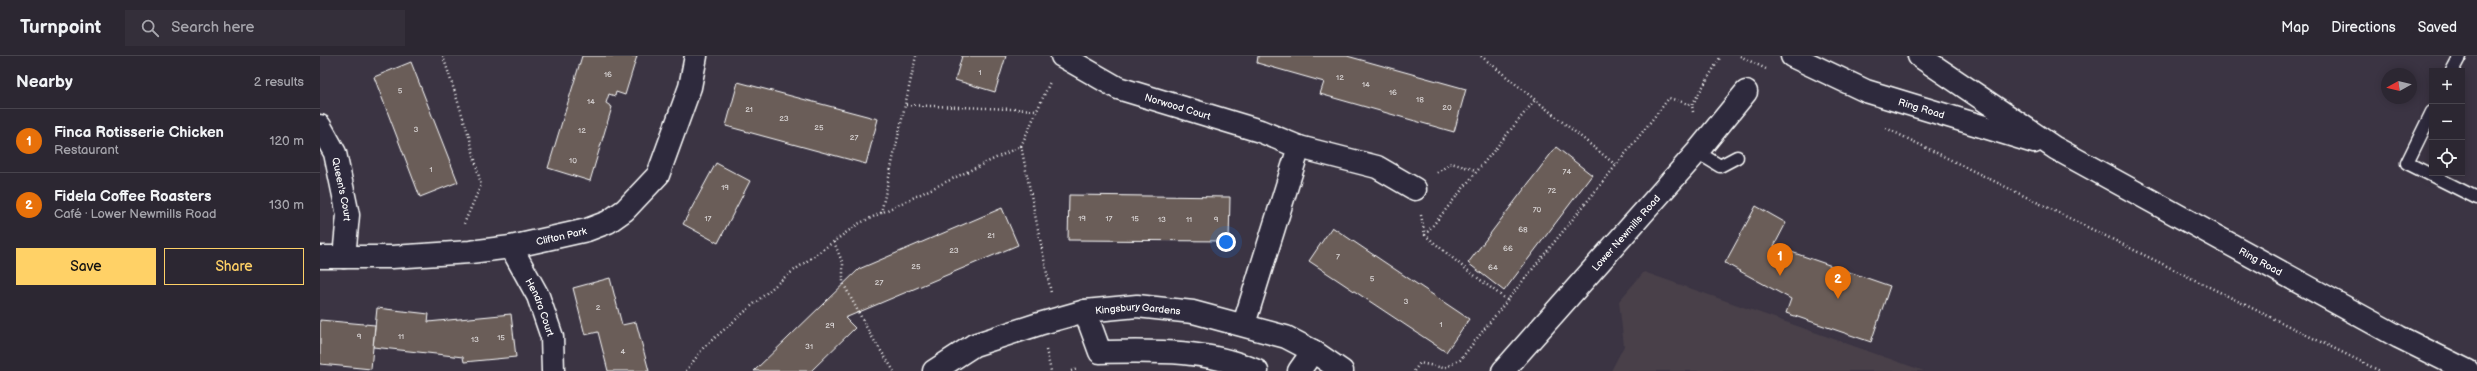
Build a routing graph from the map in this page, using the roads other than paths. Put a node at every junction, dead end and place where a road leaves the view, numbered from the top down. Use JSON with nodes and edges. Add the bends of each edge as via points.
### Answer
{"nodes":[{"id":1,"x":696,"y":56,"type":"edge"},
{"id":2,"x":1792,"y":56,"type":"edge"},
{"id":3,"x":1919,"y":56,"type":"edge"},
{"id":4,"x":2460,"y":56,"type":"edge"},
{"id":5,"x":1061,"y":57,"type":"edge"},
{"id":6,"x":2454,"y":68,"type":"edge"},
{"id":7,"x":1746,"y":92,"type":"dead end"},
{"id":8,"x":2429,"y":118,"type":"edge"},
{"id":9,"x":320,"y":126,"type":"edge"},
{"id":10,"x":1299,"y":147,"type":"junction"},
{"id":11,"x":2055,"y":148,"type":"junction"},
{"id":12,"x":1697,"y":152,"type":"junction"},
{"id":13,"x":1737,"y":157,"type":"dead end"},
{"id":14,"x":1416,"y":189,"type":"road end"},
{"id":15,"x":2477,"y":198,"type":"edge"},
{"id":16,"x":511,"y":247,"type":"junction"},
{"id":17,"x":320,"y":257,"type":"edge"},
{"id":18,"x":344,"y":257,"type":"junction"},
{"id":19,"x":1085,"y":311,"type":"junction"},
{"id":20,"x":1244,"y":324,"type":"junction"},
{"id":21,"x":1313,"y":351,"type":"junction"},
{"id":22,"x":552,"y":371,"type":"edge"},
{"id":23,"x":934,"y":371,"type":"edge"},
{"id":24,"x":1257,"y":371,"type":"edge"},
{"id":25,"x":1299,"y":371,"type":"edge"},
{"id":26,"x":1342,"y":371,"type":"edge"},
{"id":27,"x":1503,"y":371,"type":"edge"},
{"id":28,"x":2468,"y":371,"type":"edge"}],
"edges":[{"from":1,"to":16,"type":"street","name":"Clifton Park","via":[[690,87],[658,176],[625,210],[608,222],[587,230]]},
{"from":2,"to":11,"type":"street","name":"Ring Road","via":[[1866,91]]},
{"from":3,"to":11,"type":"street","name":"Ring Road"},
{"from":4,"to":6,"type":"lane"},
{"from":5,"to":10,"type":"street","name":"Norwood Court","via":[[1118,88],[1260,131]]},
{"from":7,"to":12,"type":"street","name":"Lower Newmills Road"},
{"from":8,"to":15,"type":"lane","via":[[2407,163]]},
{"from":9,"to":18,"type":"street","name":"Queen's Court","via":[[336,153],[348,215]]},
{"from":10,"to":14,"type":"street","name":"Norwood Court","via":[[1376,167]]},
{"from":10,"to":20,"type":"street"},
{"from":11,"to":28,"type":"street","name":"Ring Road","via":[[2393,333]]},
{"from":12,"to":13,"type":"lane","via":[[1720,166]]},
{"from":12,"to":27,"type":"street","name":"Lower Newmills Road"},
{"from":16,"to":18,"type":"street","name":"Clifton Park","via":[[470,252]]},
{"from":16,"to":22,"type":"street","name":"Hendra Court","via":[[538,296],[548,324],[552,337]]},
{"from":17,"to":18,"type":"street","name":"Clifton Park"},
{"from":19,"to":20,"type":"street","name":"Kingsbury Gardens","via":[[1137,306],[1193,312]]},
{"from":19,"to":23,"type":"street","name":"Kingsbury Gardens","via":[[974,345]]},
{"from":19,"to":24,"type":"street","via":[[1100,352],[1174,351],[1233,361]]},
{"from":20,"to":21,"type":"street","name":"Kingsbury Gardens","via":[[1286,337]]},
{"from":21,"to":25,"type":"street"},
{"from":21,"to":26,"type":"street","name":"Kingsbury Gardens"}]}
